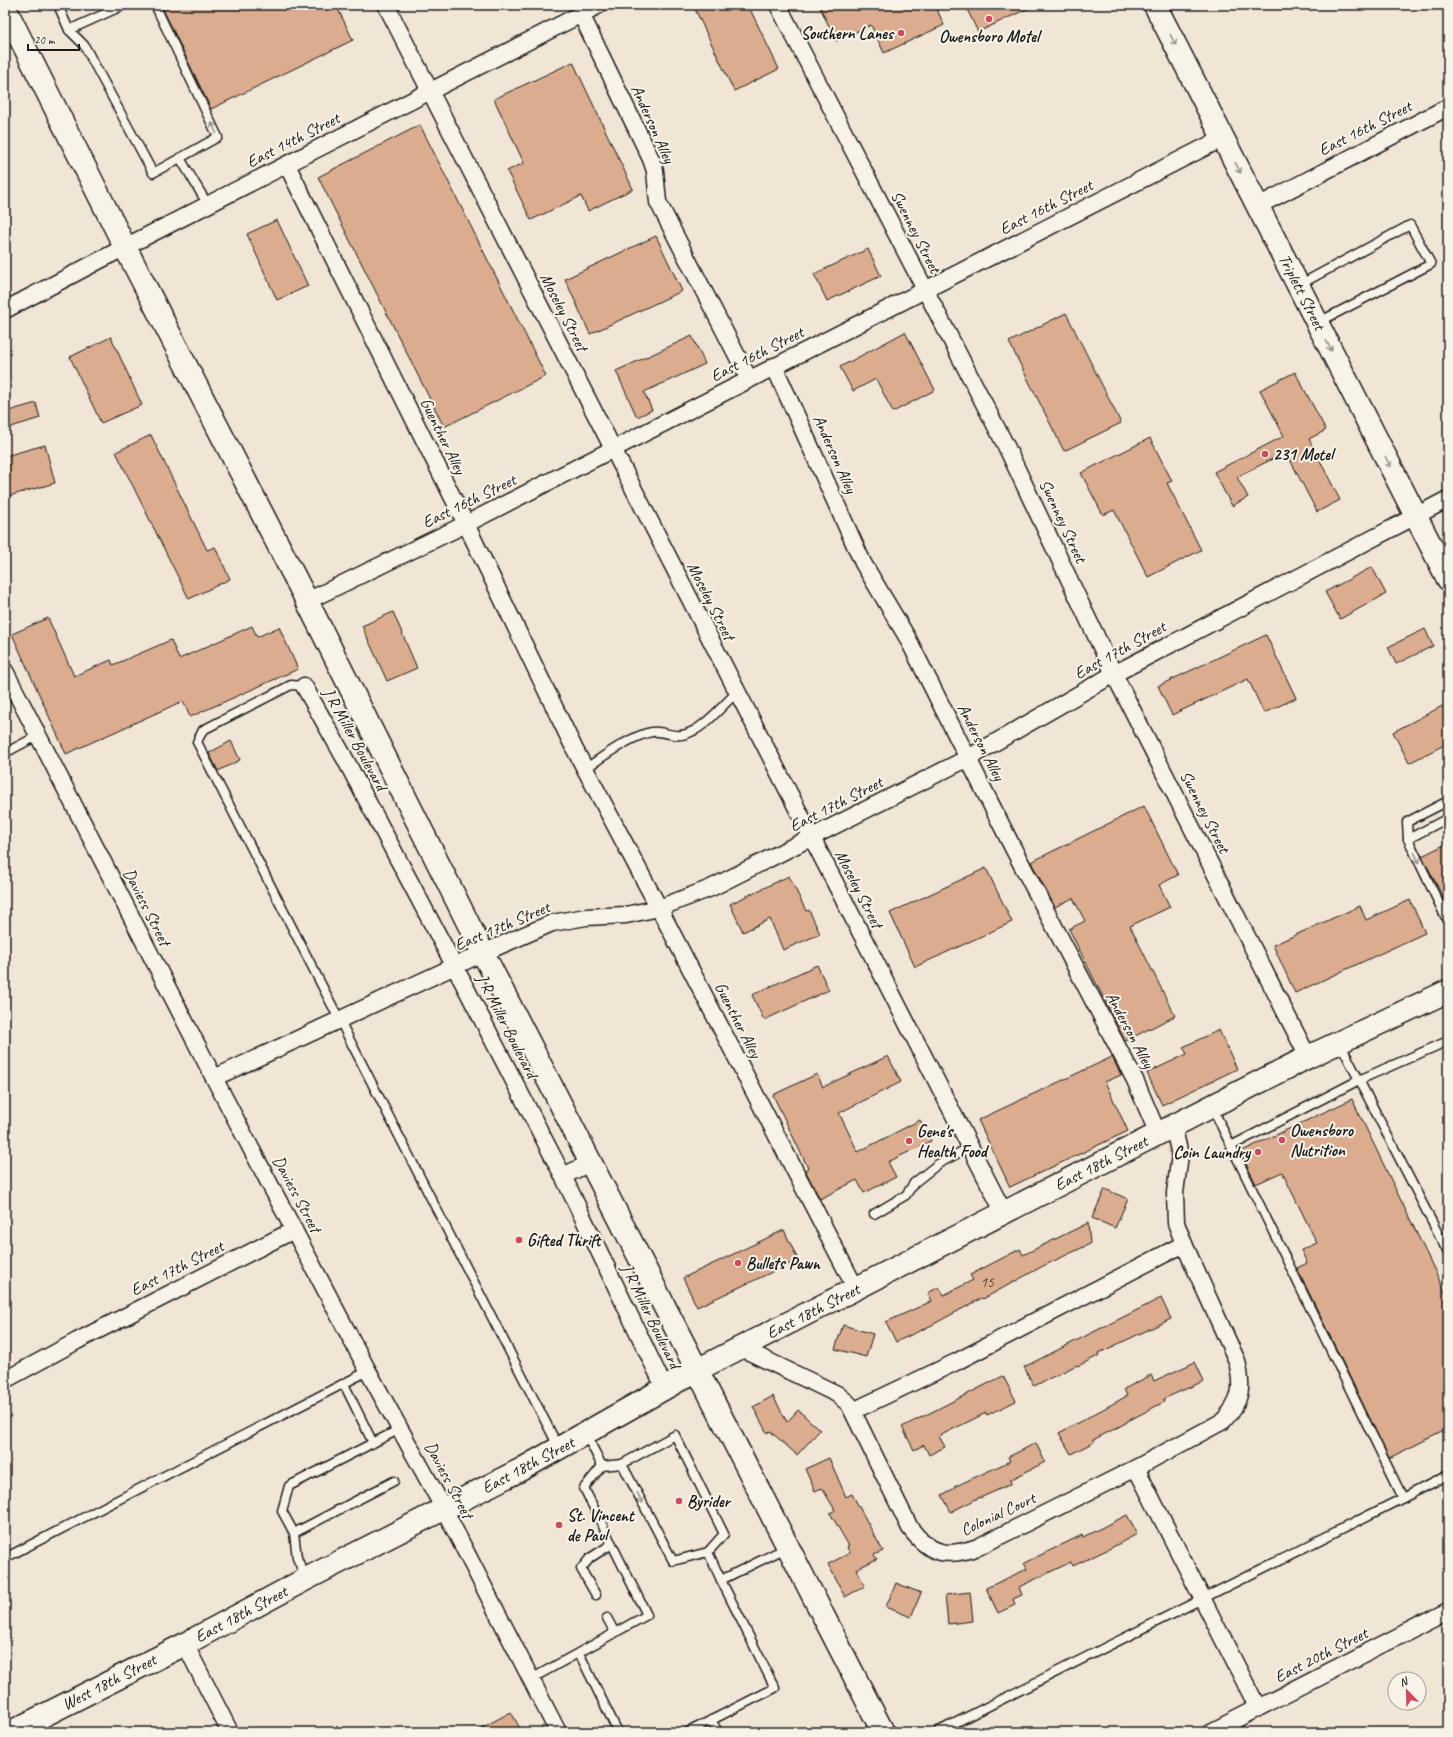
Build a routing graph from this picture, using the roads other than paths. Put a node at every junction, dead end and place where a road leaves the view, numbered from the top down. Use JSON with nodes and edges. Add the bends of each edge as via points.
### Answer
{"nodes":[{"id":1,"x":124,"y":5,"type":"edge"},
{"id":2,"x":155,"y":5,"type":"edge"},
{"id":3,"x":386,"y":5,"type":"edge"},
{"id":4,"x":599,"y":5,"type":"edge"},
{"id":5,"x":778,"y":5,"type":"edge"},
{"id":6,"x":1155,"y":5,"type":"edge"},
{"id":7,"x":61,"y":6,"type":"edge"},
{"id":8,"x":5,"y":8,"type":"edge"},
{"id":9,"x":581,"y":14,"type":"junction"},
{"id":10,"x":69,"y":30,"type":"junction"},
{"id":11,"x":430,"y":92,"type":"junction"},
{"id":12,"x":1448,"y":107,"type":"edge"},
{"id":13,"x":1223,"y":138,"type":"junction"},
{"id":14,"x":180,"y":158,"type":"junction"},
{"id":15,"x":287,"y":165,"type":"junction"},
{"id":16,"x":208,"y":205,"type":"junction"},
{"id":17,"x":1258,"y":206,"type":"junction"},
{"id":18,"x":125,"y":247,"type":"junction"},
{"id":19,"x":1298,"y":285,"type":"junction"},
{"id":20,"x":924,"y":290,"type":"junction"},
{"id":21,"x":5,"y":310,"type":"edge"},
{"id":22,"x":1318,"y":323,"type":"junction"},
{"id":23,"x":774,"y":366,"type":"junction"},
{"id":24,"x":749,"y":379,"type":"junction"},
{"id":25,"x":613,"y":450,"type":"junction"},
{"id":26,"x":1448,"y":498,"type":"edge"},
{"id":27,"x":1415,"y":515,"type":"junction"},
{"id":28,"x":466,"y":524,"type":"junction"},
{"id":29,"x":1448,"y":578,"type":"edge"},
{"id":30,"x":307,"y":601,"type":"junction"},
{"id":31,"x":5,"y":672,"type":"edge"},
{"id":32,"x":1114,"y":674,"type":"junction"},
{"id":33,"x":304,"y":686,"type":"joint"},
{"id":34,"x":737,"y":692,"type":"junction"},
{"id":35,"x":37,"y":736,"type":"junction"},
{"id":36,"x":5,"y":753,"type":"edge"},
{"id":37,"x":968,"y":758,"type":"junction"},
{"id":38,"x":584,"y":769,"type":"junction"},
{"id":39,"x":1448,"y":801,"type":"edge"},
{"id":40,"x":1448,"y":818,"type":"edge"},
{"id":41,"x":811,"y":838,"type":"junction"},
{"id":42,"x":1408,"y":839,"type":"junction"},
{"id":43,"x":659,"y":908,"type":"junction"},
{"id":44,"x":1448,"y":918,"type":"edge"},
{"id":45,"x":483,"y":953,"type":"junction"},
{"id":46,"x":455,"y":966,"type":"junction"},
{"id":47,"x":1448,"y":990,"type":"edge"},
{"id":48,"x":340,"y":1020,"type":"junction"},
{"id":49,"x":1448,"y":1041,"type":"edge"},
{"id":50,"x":1340,"y":1043,"type":"junction"},
{"id":51,"x":1308,"y":1057,"type":"junction"},
{"id":52,"x":214,"y":1078,"type":"junction"},
{"id":53,"x":1359,"y":1080,"type":"junction"},
{"id":54,"x":1212,"y":1107,"type":"junction"},
{"id":55,"x":1165,"y":1129,"type":"junction"},
{"id":56,"x":1231,"y":1146,"type":"junction"},
{"id":57,"x":970,"y":1147,"type":"junction"},
{"id":58,"x":590,"y":1163,"type":"junction"},
{"id":59,"x":563,"y":1176,"type":"junction"},
{"id":60,"x":1004,"y":1213,"type":"junction"},
{"id":61,"x":874,"y":1214,"type":"dead end"},
{"id":62,"x":294,"y":1230,"type":"junction"},
{"id":63,"x":1184,"y":1244,"type":"junction"},
{"id":64,"x":1448,"y":1253,"type":"edge"},
{"id":65,"x":856,"y":1289,"type":"junction"},
{"id":66,"x":741,"y":1348,"type":"junction"},
{"id":67,"x":697,"y":1370,"type":"junction"},
{"id":68,"x":368,"y":1371,"type":"junction"},
{"id":69,"x":5,"y":1380,"type":"edge"},
{"id":70,"x":344,"y":1384,"type":"junction"},
{"id":71,"x":665,"y":1389,"type":"junction"},
{"id":72,"x":853,"y":1411,"type":"junction"},
{"id":73,"x":400,"y":1429,"type":"junction"},
{"id":74,"x":586,"y":1433,"type":"junction"},
{"id":75,"x":373,"y":1443,"type":"junction"},
{"id":76,"x":559,"y":1448,"type":"junction"},
{"id":77,"x":622,"y":1464,"type":"junction"},
{"id":78,"x":602,"y":1466,"type":"junction"},
{"id":79,"x":1136,"y":1468,"type":"junction"},
{"id":80,"x":1448,"y":1475,"type":"edge"},
{"id":81,"x":394,"y":1481,"type":"dead end"},
{"id":82,"x":1404,"y":1498,"type":"junction"},
{"id":83,"x":444,"y":1510,"type":"junction"},
{"id":84,"x":294,"y":1533,"type":"junction"},
{"id":85,"x":612,"y":1544,"type":"junction"},
{"id":86,"x":788,"y":1547,"type":"junction"},
{"id":87,"x":708,"y":1552,"type":"junction"},
{"id":88,"x":5,"y":1558,"type":"edge"},
{"id":89,"x":306,"y":1578,"type":"junction"},
{"id":90,"x":720,"y":1580,"type":"junction"},
{"id":91,"x":596,"y":1595,"type":"dead end"},
{"id":92,"x":1203,"y":1599,"type":"junction"},
{"id":93,"x":1448,"y":1611,"type":"edge"},
{"id":94,"x":607,"y":1618,"type":"dead end"},
{"id":95,"x":615,"y":1633,"type":"junction"},
{"id":96,"x":185,"y":1644,"type":"junction"},
{"id":97,"x":579,"y":1654,"type":"junction"},
{"id":98,"x":531,"y":1679,"type":"junction"},
{"id":99,"x":1258,"y":1708,"type":"junction"},
{"id":100,"x":711,"y":1720,"type":"junction"},
{"id":101,"x":11,"y":1732,"type":"edge"},
{"id":102,"x":230,"y":1732,"type":"edge"},
{"id":103,"x":558,"y":1732,"type":"edge"},
{"id":104,"x":618,"y":1732,"type":"edge"},
{"id":105,"x":688,"y":1732,"type":"edge"},
{"id":106,"x":718,"y":1732,"type":"edge"},
{"id":107,"x":884,"y":1732,"type":"edge"},
{"id":108,"x":937,"y":1732,"type":"edge"},
{"id":109,"x":1211,"y":1732,"type":"edge"}],
"edges":[{"from":1,"to":10,"type":"lane"},
{"from":14,"to":2,"type":"lane","one_way":true,"via":[[218,137]]},
{"from":3,"to":11,"type":"street","name":"Moseley Street"},
{"from":4,"to":9,"type":"street","name":"East 14th Street"},
{"from":5,"to":20,"type":"street","name":"Swenney Street"},
{"from":6,"to":13,"type":"street","name":"Triplett Street","one_way":true},
{"from":7,"to":10,"type":"lane"},
{"from":8,"to":18,"type":"street"},
{"from":9,"to":11,"type":"street","name":"East 14th Street"},
{"from":9,"to":24,"type":"street","name":"Anderson Alley","via":[[651,159],[655,171],[658,202]]},
{"from":10,"to":14,"type":"lane","via":[[84,45],[153,173]]},
{"from":11,"to":15,"type":"street","name":"East 14th Street"},
{"from":11,"to":25,"type":"street","name":"Moseley Street"},
{"from":12,"to":17,"type":"street","name":"East 16th Street"},
{"from":13,"to":17,"type":"street","name":"Triplett Street","one_way":true},
{"from":13,"to":20,"type":"street","name":"East 16th Street"},
{"from":14,"to":16,"type":"lane"},
{"from":15,"to":16,"type":"street","name":"East 14th Street"},
{"from":15,"to":28,"type":"street","name":"Guenther Alley"},
{"from":16,"to":18,"type":"street","name":"East 14th Street"},
{"from":17,"to":19,"type":"street","name":"Triplett Street"},
{"from":18,"to":21,"type":"street","name":"East 14th Street"},
{"from":18,"to":30,"type":"street"},
{"from":19,"to":22,"type":"street","name":"Triplett Street"},
{"from":19,"to":22,"type":"lane","via":[[1410,225],[1431,264]]},
{"from":20,"to":23,"type":"street","name":"East 16th Street"},
{"from":20,"to":32,"type":"street","name":"Swenney Street","via":[[1006,446]]},
{"from":22,"to":27,"type":"street","name":"Triplett Street","one_way":true},
{"from":23,"to":24,"type":"street","name":"East 16th Street"},
{"from":23,"to":37,"type":"street","name":"Anderson Alley","via":[[863,563],[907,638]]},
{"from":24,"to":25,"type":"street","name":"East 16th Street"},
{"from":25,"to":28,"type":"street","name":"East 16th Street"},
{"from":25,"to":34,"type":"street","name":"Moseley Street"},
{"from":26,"to":27,"type":"street","name":"East 17th Street"},
{"from":27,"to":29,"type":"street","name":"Triplett Street"},
{"from":27,"to":32,"type":"street","name":"East 17th Street"},
{"from":28,"to":30,"type":"street","name":"East 16th Street"},
{"from":28,"to":38,"type":"street","name":"Guenther Alley"},
{"from":30,"to":45,"type":"street"},
{"from":31,"to":35,"type":"street","name":"Daviess Street"},
{"from":32,"to":37,"type":"street","name":"East 17th Street"},
{"from":32,"to":51,"type":"street","name":"Swenney Street"},
{"from":33,"to":46,"type":"street","name":"J R Miller Boulevard"},
{"from":33,"to":48,"type":"lane","via":[[291,685],[203,730],[197,742]]},
{"from":34,"to":38,"type":"lane","via":[[693,732],[676,736],[652,732],[635,738]]},
{"from":34,"to":41,"type":"street","name":"Moseley Street"},
{"from":35,"to":36,"type":"lane"},
{"from":35,"to":52,"type":"street","name":"Daviess Street"},
{"from":37,"to":41,"type":"street","name":"East 17th Street"},
{"from":37,"to":55,"type":"street","name":"Anderson Alley","via":[[1134,1080]]},
{"from":38,"to":43,"type":"street","name":"Guenther Alley"},
{"from":39,"to":42,"type":"lane","via":[[1407,822]]},
{"from":40,"to":42,"type":"lane"},
{"from":41,"to":43,"type":"street","name":"East 17th Street","via":[[711,888]]},
{"from":41,"to":57,"type":"street","name":"Moseley Street"},
{"from":42,"to":44,"type":"lane","one_way":true},
{"from":43,"to":45,"type":"street","name":"East 17th Street","via":[[552,923]]},
{"from":43,"to":65,"type":"street","name":"Guenther Alley"},
{"from":45,"to":46,"type":"street","name":"East 17th Street"},
{"from":45,"to":58,"type":"street"},
{"from":46,"to":48,"type":"street","name":"East 17th Street"},
{"from":46,"to":59,"type":"street","name":"J R Miller Boulevard"},
{"from":47,"to":50,"type":"street","name":"East 18th Street"},
{"from":48,"to":52,"type":"street","name":"East 17th Street"},
{"from":48,"to":76,"type":"lane"},
{"from":49,"to":53,"type":"lane"},
{"from":50,"to":51,"type":"street","name":"East 18th Street"},
{"from":50,"to":53,"type":"lane"},
{"from":51,"to":54,"type":"street","name":"East 18th Street"},
{"from":52,"to":62,"type":"street","name":"Daviess Street"},
{"from":53,"to":56,"type":"lane"},
{"from":53,"to":64,"type":"lane"},
{"from":54,"to":55,"type":"street","name":"East 18th Street"},
{"from":54,"to":56,"type":"lane"},
{"from":55,"to":60,"type":"street","name":"East 18th Street"},
{"from":55,"to":63,"type":"street","name":"Colonial Court","via":[[1180,1155],[1175,1194],[1176,1223]]},
{"from":56,"to":82,"type":"lane"},
{"from":57,"to":60,"type":"street","name":"Moseley Street"},
{"from":57,"to":61,"type":"lane","via":[[938,1164],[914,1183],[906,1195]]},
{"from":58,"to":59,"type":"street"},
{"from":58,"to":67,"type":"street"},
{"from":59,"to":71,"type":"street","name":"J R Miller Boulevard"},
{"from":60,"to":65,"type":"street","name":"East 18th Street"},
{"from":62,"to":68,"type":"street","name":"Daviess Street"},
{"from":62,"to":69,"type":"street","name":"East 17th Street"},
{"from":63,"to":72,"type":"street","via":[[956,1362]]},
{"from":63,"to":79,"type":"street","name":"Colonial Court","via":[[1237,1361],[1241,1379],[1240,1396],[1233,1410],[1222,1421]]},
{"from":65,"to":66,"type":"street","name":"East 18th Street"},
{"from":66,"to":67,"type":"street","name":"East 18th Street"},
{"from":66,"to":72,"type":"street","name":"Colonial Court","via":[[837,1394]]},
{"from":67,"to":71,"type":"street","name":"East 18th Street"},
{"from":67,"to":86,"type":"street"},
{"from":68,"to":70,"type":"lane"},
{"from":68,"to":73,"type":"street","name":"Daviess Street"},
{"from":70,"to":75,"type":"lane"},
{"from":70,"to":88,"type":"lane"},
{"from":71,"to":74,"type":"street","name":"East 18th Street"},
{"from":72,"to":79,"type":"street","name":"Colonial Court","via":[[910,1528],[920,1541],[933,1550],[947,1554],[978,1547]]},
{"from":73,"to":75,"type":"lane"},
{"from":73,"to":83,"type":"street","name":"Daviess Street"},
{"from":74,"to":76,"type":"street","name":"East 18th Street"},
{"from":74,"to":78,"type":"lane"},
{"from":75,"to":84,"type":"lane","via":[[289,1486],[282,1511]]},
{"from":76,"to":83,"type":"street","name":"East 18th Street"},
{"from":77,"to":78,"type":"lane"},
{"from":77,"to":87,"type":"lane","one_way":true,"via":[[673,1561]]},
{"from":77,"to":87,"type":"lane","via":[[675,1435],[724,1534]]},
{"from":78,"to":85,"type":"lane","via":[[584,1488]]},
{"from":79,"to":92,"type":"street"},
{"from":80,"to":82,"type":"lane"},
{"from":81,"to":84,"type":"lane"},
{"from":82,"to":92,"type":"lane"},
{"from":83,"to":89,"type":"street","name":"East 18th Street"},
{"from":83,"to":98,"type":"street","name":"Daviess Street"},
{"from":84,"to":89,"type":"lane","via":[[297,1558]]},
{"from":85,"to":91,"type":"lane","via":[[590,1558],[581,1569]]},
{"from":85,"to":95,"type":"lane","via":[[648,1615]]},
{"from":86,"to":90,"type":"lane"},
{"from":86,"to":107,"type":"street"},
{"from":87,"to":90,"type":"lane"},
{"from":89,"to":96,"type":"street","name":"East 18th Street"},
{"from":90,"to":100,"type":"lane","via":[[775,1688]]},
{"from":92,"to":99,"type":"street"},
{"from":92,"to":108,"type":"lane"},
{"from":93,"to":99,"type":"street","name":"East 20th Street"},
{"from":94,"to":95,"type":"lane"},
{"from":95,"to":97,"type":"lane"},
{"from":96,"to":101,"type":"street","name":"West 18th Street"},
{"from":96,"to":102,"type":"street"},
{"from":97,"to":98,"type":"lane"},
{"from":97,"to":104,"type":"lane"},
{"from":98,"to":103,"type":"street","name":"Daviess Street"},
{"from":99,"to":109,"type":"street","name":"East 20th Street"},
{"from":100,"to":105,"type":"lane"},
{"from":100,"to":106,"type":"lane"}]}
